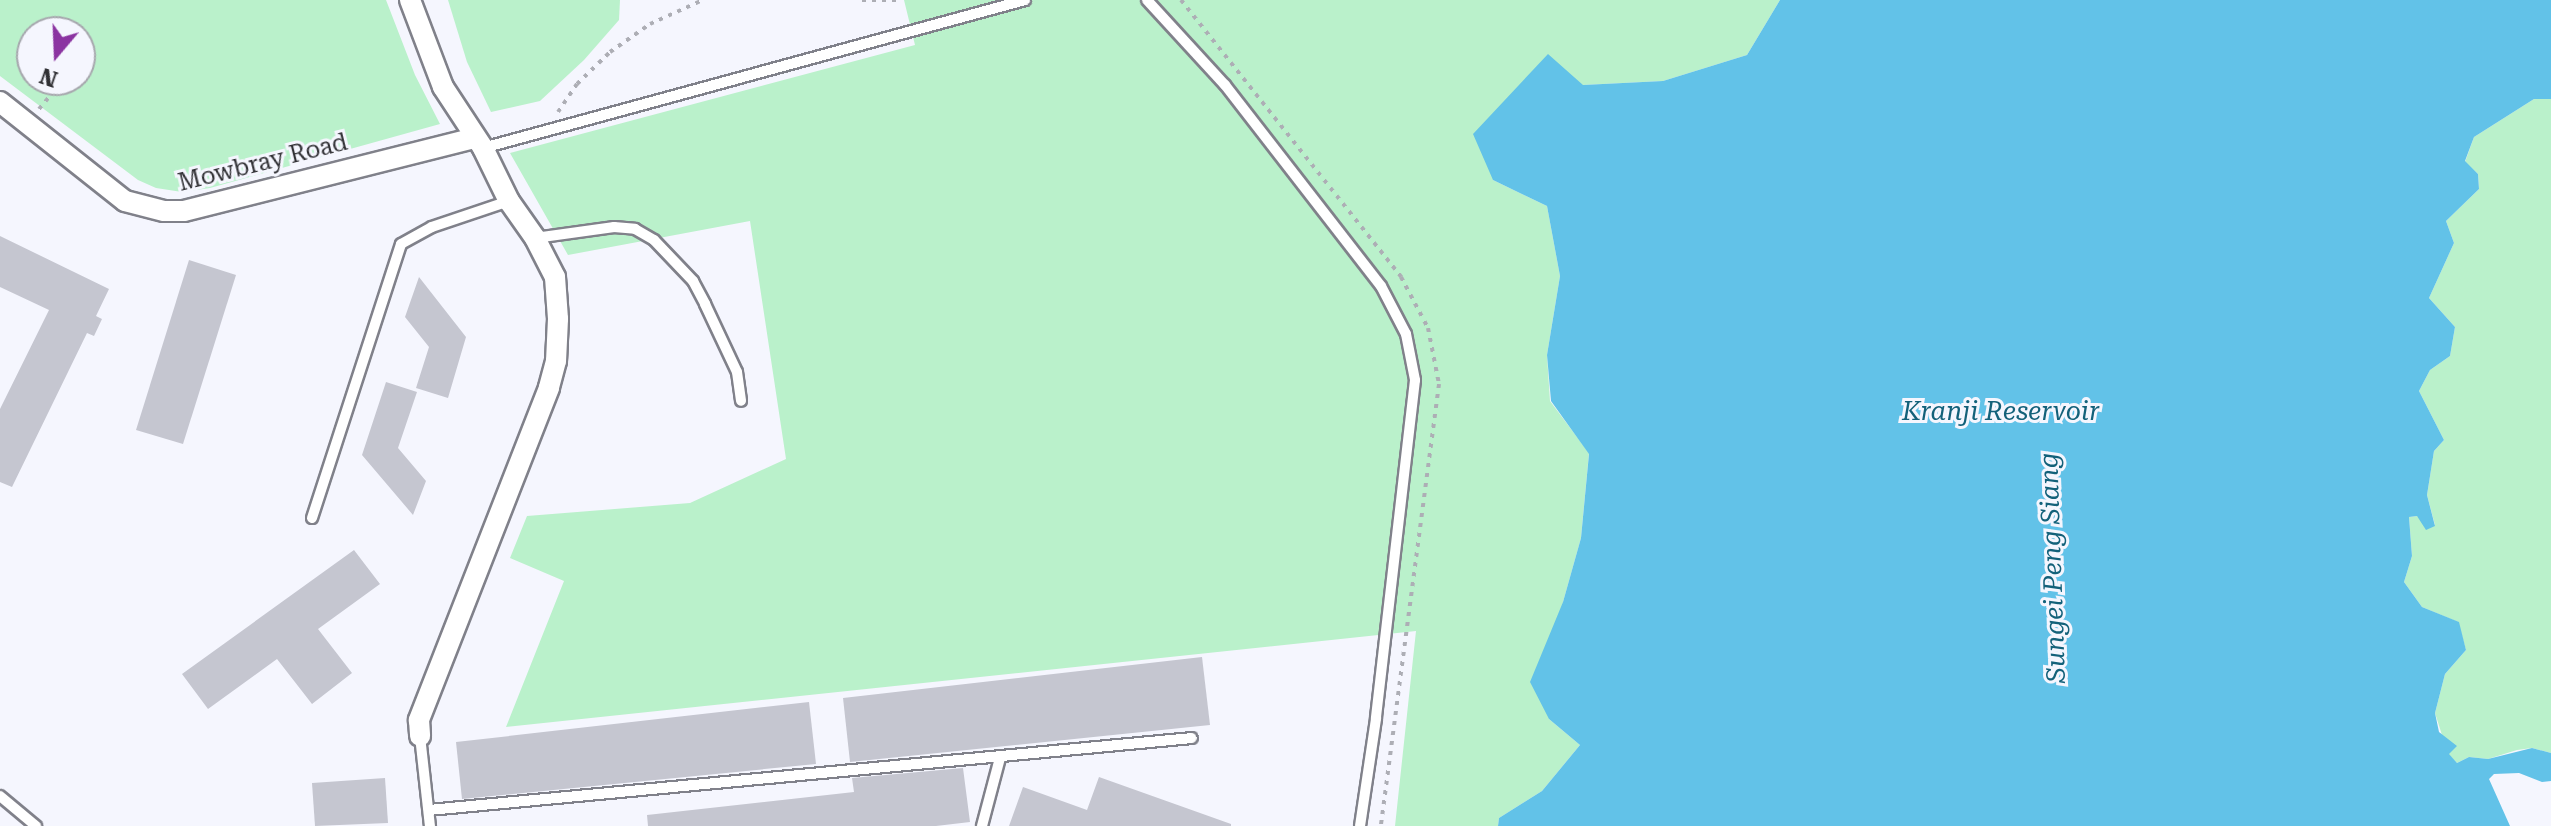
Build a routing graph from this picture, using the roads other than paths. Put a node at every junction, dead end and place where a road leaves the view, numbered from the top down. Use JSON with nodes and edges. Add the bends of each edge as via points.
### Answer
{"nodes":[{"id":1,"x":410,"y":0,"type":"edge"},
{"id":2,"x":1025,"y":0,"type":"edge"},
{"id":3,"x":1147,"y":0,"type":"edge"},
{"id":4,"x":0,"y":102,"type":"edge"},
{"id":5,"x":478,"y":143,"type":"junction"},
{"id":6,"x":509,"y":201,"type":"junction"},
{"id":7,"x":535,"y":238,"type":"junction"},
{"id":8,"x":741,"y":401,"type":"dead end"},
{"id":9,"x":312,"y":518,"type":"dead end"},
{"id":10,"x":420,"y":736,"type":"joint"},
{"id":11,"x":1192,"y":738,"type":"dead end"},
{"id":12,"x":1000,"y":758,"type":"junction"},
{"id":13,"x":0,"y":796,"type":"edge"},
{"id":14,"x":429,"y":810,"type":"junction"},
{"id":15,"x":36,"y":826,"type":"edge"},
{"id":16,"x":430,"y":826,"type":"edge"},
{"id":17,"x":982,"y":826,"type":"edge"},
{"id":18,"x":1360,"y":826,"type":"edge"}],
"edges":[{"from":1,"to":5,"type":"street","via":[[443,87]]},
{"from":2,"to":5,"type":"lane","via":[[543,133]]},
{"from":3,"to":18,"type":"lane","via":[[1225,85],[1381,286],[1406,334],[1415,380]]},
{"from":4,"to":5,"type":"street","name":"Mowbray Road","via":[[125,201],[164,211],[184,211]]},
{"from":5,"to":6,"type":"street"},
{"from":6,"to":7,"type":"street"},
{"from":6,"to":9,"type":"lane","via":[[432,227],[401,244]]},
{"from":7,"to":8,"type":"lane","via":[[614,227],[635,229],[654,240],[693,281],[737,372]]},
{"from":7,"to":10,"type":"street","via":[[555,277],[556,361],[419,720]]},
{"from":10,"to":14,"type":"lane"},
{"from":11,"to":12,"type":"lane"},
{"from":12,"to":14,"type":"lane"},
{"from":12,"to":17,"type":"lane"},
{"from":13,"to":15,"type":"lane"},
{"from":14,"to":16,"type":"lane"}]}
